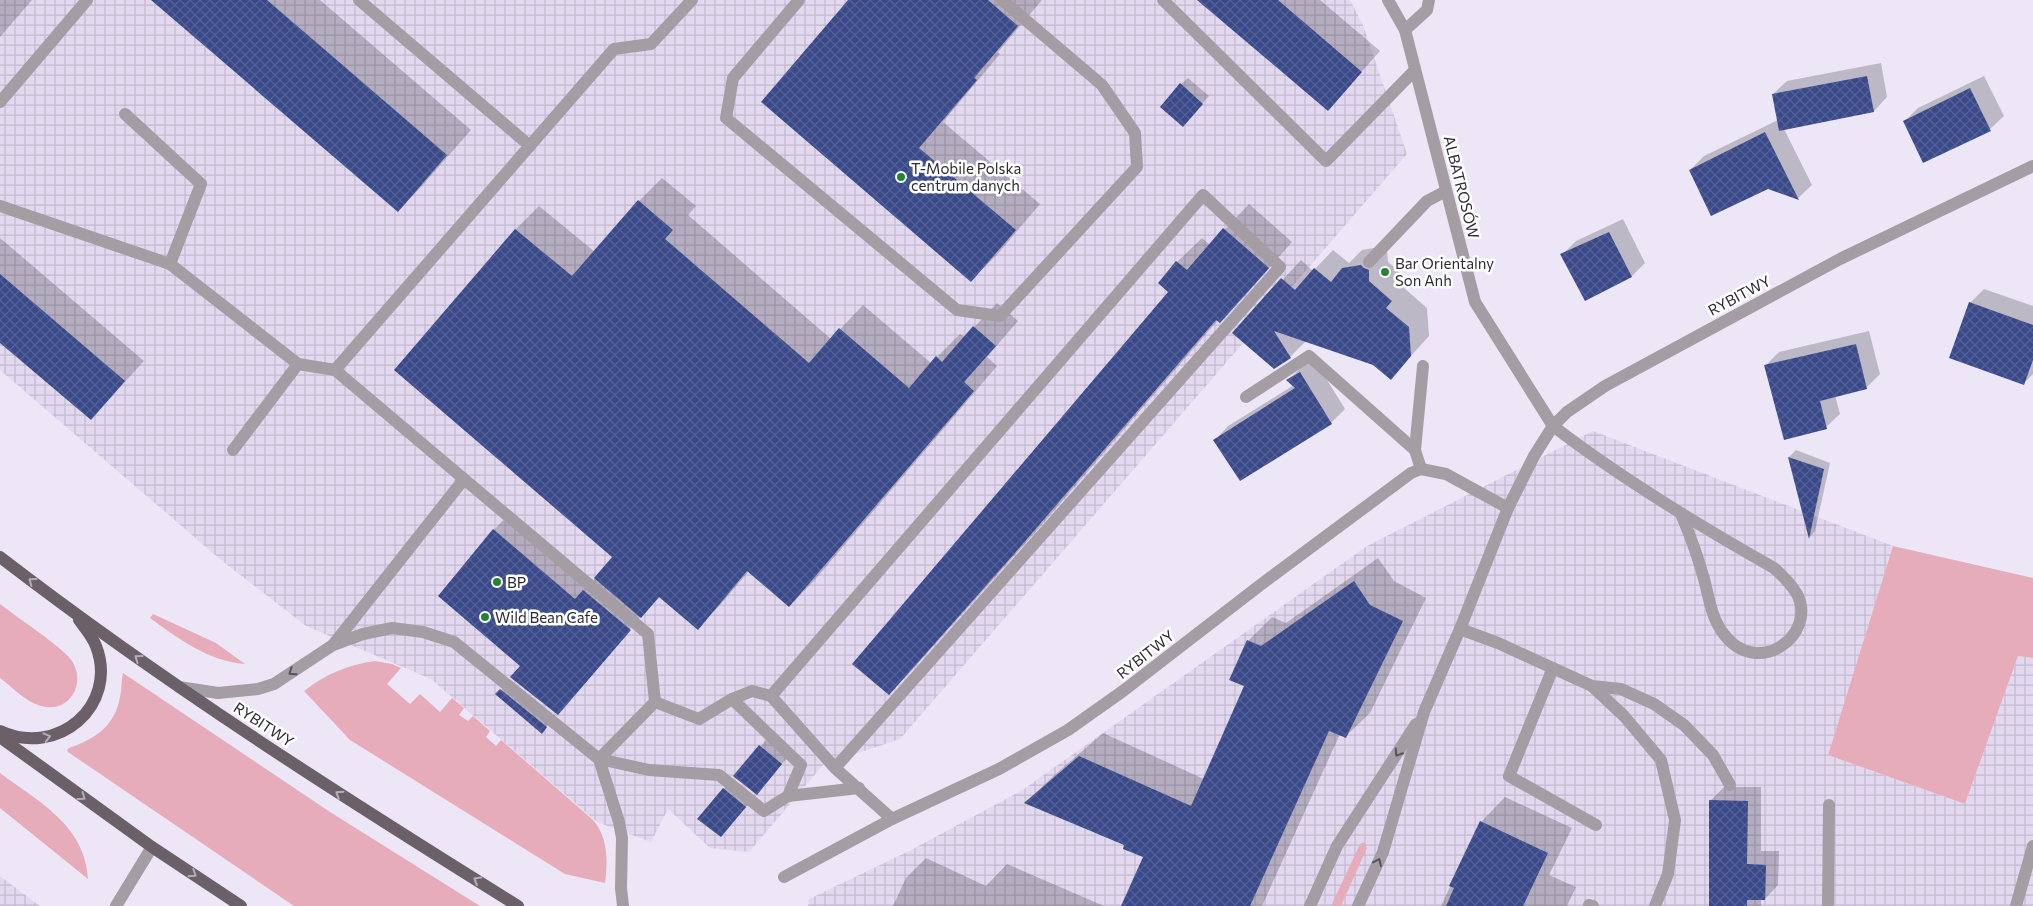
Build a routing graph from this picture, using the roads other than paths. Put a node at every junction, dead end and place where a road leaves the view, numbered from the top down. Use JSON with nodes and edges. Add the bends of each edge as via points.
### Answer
{"nodes":[{"id":1,"x":87,"y":0,"type":"edge"},
{"id":2,"x":359,"y":0,"type":"edge"},
{"id":3,"x":692,"y":0,"type":"edge"},
{"id":4,"x":799,"y":0,"type":"edge"},
{"id":5,"x":1002,"y":0,"type":"edge"},
{"id":6,"x":1163,"y":0,"type":"edge"},
{"id":7,"x":1388,"y":0,"type":"edge"},
{"id":8,"x":1429,"y":0,"type":"edge"},
{"id":9,"x":1406,"y":30,"type":"junction"},
{"id":10,"x":1415,"y":70,"type":"junction"},
{"id":11,"x":0,"y":102,"type":"edge"},
{"id":12,"x":125,"y":114,"type":"dead end"},
{"id":13,"x":530,"y":146,"type":"junction"},
{"id":14,"x":2033,"y":166,"type":"edge"},
{"id":15,"x":1446,"y":190,"type":"junction"},
{"id":16,"x":0,"y":206,"type":"edge"},
{"id":17,"x":1369,"y":262,"type":"dead end"},
{"id":18,"x":170,"y":264,"type":"junction"},
{"id":19,"x":298,"y":364,"type":"junction"},
{"id":20,"x":1423,"y":366,"type":"dead end"},
{"id":21,"x":335,"y":370,"type":"junction"},
{"id":22,"x":1246,"y":397,"type":"dead end"},
{"id":23,"x":1553,"y":426,"type":"junction"},
{"id":24,"x":233,"y":450,"type":"dead end"},
{"id":25,"x":1415,"y":450,"type":"junction"},
{"id":26,"x":1421,"y":469,"type":"junction"},
{"id":27,"x":464,"y":479,"type":"junction"},
{"id":28,"x":1508,"y":508,"type":"junction"},
{"id":29,"x":1681,"y":514,"type":"junction"},
{"id":30,"x":0,"y":557,"type":"edge"},
{"id":31,"x":65,"y":604,"type":"junction"},
{"id":32,"x":1460,"y":629,"type":"junction"},
{"id":33,"x":333,"y":645,"type":"junction"},
{"id":34,"x":1553,"y":668,"type":"junction"},
{"id":35,"x":1592,"y":686,"type":"junction"},
{"id":36,"x":178,"y":687,"type":"junction"},
{"id":37,"x":771,"y":696,"type":"junction"},
{"id":38,"x":732,"y":698,"type":"junction"},
{"id":39,"x":655,"y":702,"type":"junction"},
{"id":40,"x":1424,"y":712,"type":"junction"},
{"id":41,"x":0,"y":731,"type":"edge"},
{"id":42,"x":0,"y":737,"type":"edge"},
{"id":43,"x":599,"y":758,"type":"junction"},
{"id":44,"x":835,"y":768,"type":"junction"},
{"id":45,"x":1730,"y":785,"type":"dead end"},
{"id":46,"x":858,"y":788,"type":"junction"},
{"id":47,"x":788,"y":796,"type":"junction"},
{"id":48,"x":1829,"y":805,"type":"dead end"},
{"id":49,"x":892,"y":818,"type":"junction"},
{"id":50,"x":1596,"y":825,"type":"dead end"},
{"id":51,"x":2033,"y":846,"type":"edge"},
{"id":52,"x":152,"y":847,"type":"junction"},
{"id":53,"x":784,"y":877,"type":"dead end"},
{"id":54,"x":116,"y":906,"type":"edge"},
{"id":55,"x":241,"y":906,"type":"edge"},
{"id":56,"x":518,"y":906,"type":"edge"},
{"id":57,"x":623,"y":906,"type":"edge"},
{"id":58,"x":1310,"y":906,"type":"edge"},
{"id":59,"x":1358,"y":906,"type":"edge"},
{"id":60,"x":1655,"y":906,"type":"edge"},
{"id":61,"x":1828,"y":906,"type":"edge"},
{"id":62,"x":2016,"y":906,"type":"edge"}],
"edges":[{"from":1,"to":11,"type":"street"},
{"from":2,"to":13,"type":"street"},
{"from":3,"to":13,"type":"street","via":[[651,44],[614,49]]},
{"from":4,"to":5,"type":"street","via":[[733,78],[726,118],[957,310],[1000,316],[1137,167],[1135,133],[1102,85]]},
{"from":6,"to":10,"type":"street","via":[[1326,161]]},
{"from":7,"to":9,"type":"street","name":"ALBATROSÓW"},
{"from":8,"to":9,"type":"street","via":[[1428,10]]},
{"from":9,"to":10,"type":"street","name":"ALBATROSÓW"},
{"from":10,"to":15,"type":"street","name":"ALBATROSÓW"},
{"from":12,"to":18,"type":"street","via":[[201,184]]},
{"from":13,"to":21,"type":"street"},
{"from":14,"to":23,"type":"street","name":"RYBITWY","via":[[1840,259],[1605,386],[1572,408]]},
{"from":15,"to":17,"type":"street","via":[[1427,202]]},
{"from":15,"to":23,"type":"street","name":"ALBATROSÓW","via":[[1475,302]]},
{"from":16,"to":18,"type":"street"},
{"from":18,"to":19,"type":"street"},
{"from":19,"to":21,"type":"street"},
{"from":19,"to":24,"type":"street"},
{"from":20,"to":25,"type":"street"},
{"from":21,"to":27,"type":"street"},
{"from":22,"to":25,"type":"street","via":[[1309,356]]},
{"from":23,"to":28,"type":"street","name":"RYBITWY"},
{"from":23,"to":29,"type":"street"},
{"from":25,"to":26,"type":"street"},
{"from":26,"to":28,"type":"street","via":[[1446,474]]},
{"from":26,"to":49,"type":"street","name":"RYBITWY","via":[[1068,730],[999,769]]},
{"from":27,"to":33,"type":"street"},
{"from":27,"to":39,"type":"street","via":[[648,634]]},
{"from":28,"to":32,"type":"street","name":"RYBITWY"},
{"from":29,"to":29,"type":"street","via":[[1774,568],[1792,586],[1798,596],[1800,618],[1797,630],[1784,644],[1764,654],[1752,653],[1729,641],[1711,608],[1695,549]]},
{"from":31,"to":30,"type":"main road","name":"RYBITWY","one_way":true},
{"from":36,"to":31,"type":"main road","name":"RYBITWY","one_way":true},
{"from":41,"to":31,"type":"main road","one_way":true,"via":[[21,739],[44,738],[71,727],[92,704],[98,690],[100,659],[89,632]]},
{"from":32,"to":34,"type":"street"},
{"from":32,"to":40,"type":"street","name":"RYBITWY"},
{"from":33,"to":36,"type":"street","one_way":true,"via":[[274,684],[258,690],[218,693]]},
{"from":33,"to":43,"type":"street","via":[[392,628],[424,632],[454,642]]},
{"from":34,"to":35,"type":"street"},
{"from":34,"to":50,"type":"street","via":[[1509,776]]},
{"from":35,"to":45,"type":"street","via":[[1621,689],[1654,704],[1684,725],[1713,756]]},
{"from":35,"to":60,"type":"street","via":[[1624,716],[1661,760],[1675,820],[1668,874]]},
{"from":56,"to":36,"type":"main road","name":"RYBITWY","one_way":true,"via":[[406,838]]},
{"from":37,"to":38,"type":"street","via":[[752,691]]},
{"from":37,"to":44,"type":"street"},
{"from":37,"to":44,"type":"street","via":[[1203,194],[1280,267]]},
{"from":38,"to":39,"type":"street","via":[[699,719]]},
{"from":38,"to":47,"type":"street","via":[[801,766]]},
{"from":39,"to":43,"type":"street"},
{"from":40,"to":58,"type":"street","name":"RYBITWY","one_way":true,"via":[[1337,846]]},
{"from":59,"to":40,"type":"street","name":"RYBITWY","one_way":true,"via":[[1383,852]]},
{"from":42,"to":52,"type":"main road","one_way":true},
{"from":43,"to":47,"type":"street","via":[[649,770],[719,775],[764,811]]},
{"from":43,"to":57,"type":"street","via":[[622,838]]},
{"from":44,"to":46,"type":"street"},
{"from":46,"to":47,"type":"street"},
{"from":46,"to":49,"type":"street"},
{"from":48,"to":61,"type":"street"},
{"from":49,"to":53,"type":"street","name":"RYBITWY"},
{"from":51,"to":62,"type":"street"},
{"from":52,"to":54,"type":"street"},
{"from":52,"to":55,"type":"main road","one_way":true}]}
